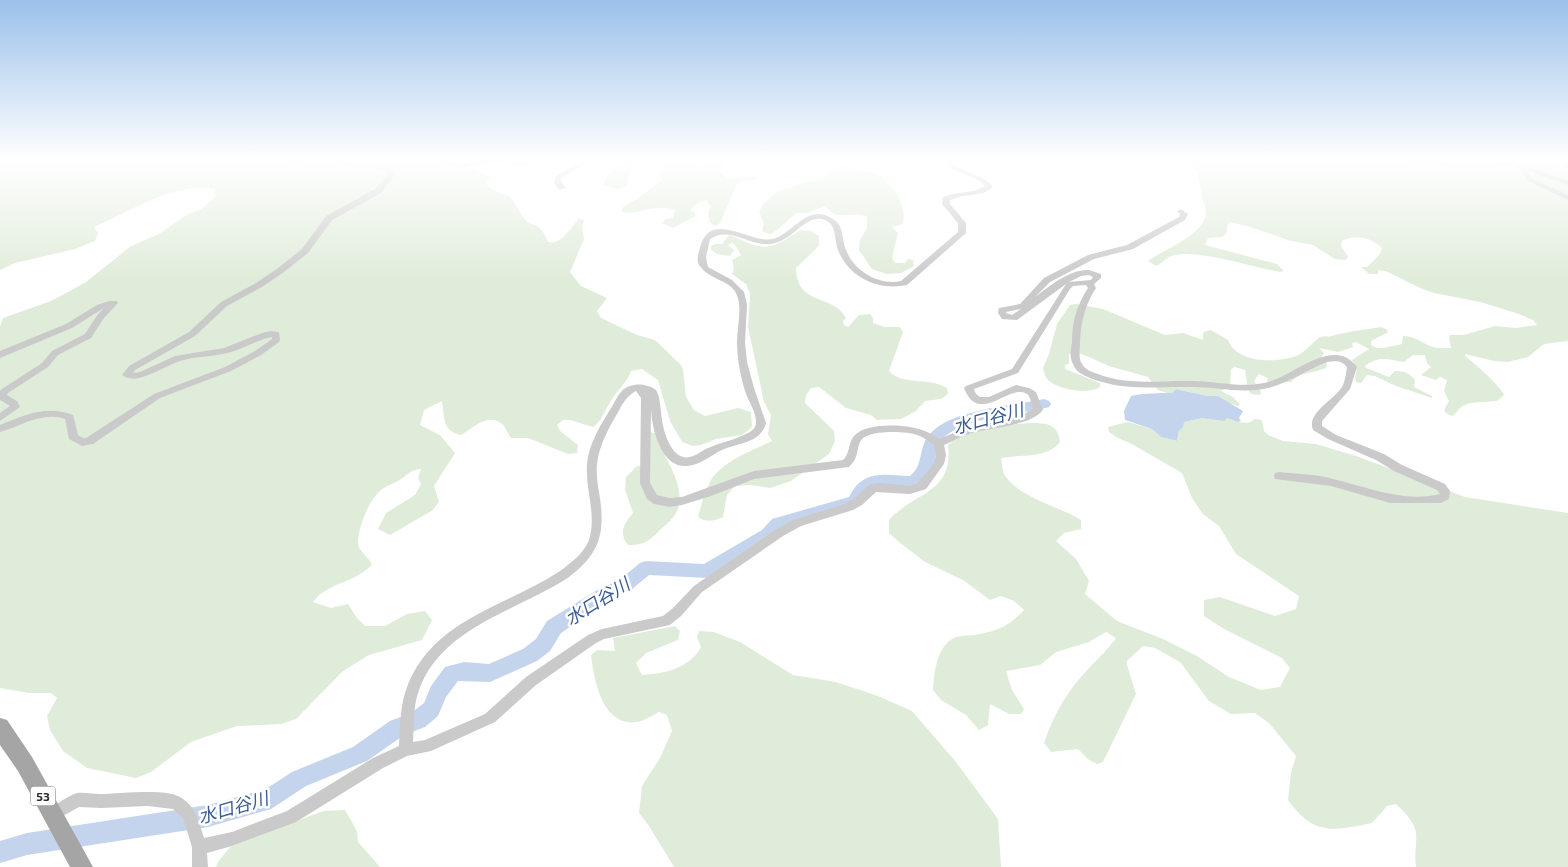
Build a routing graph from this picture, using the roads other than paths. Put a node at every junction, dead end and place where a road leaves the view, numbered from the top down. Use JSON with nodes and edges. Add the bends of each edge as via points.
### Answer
{"nodes":[{"id":1,"x":361,"y":200,"type":"edge"},
{"id":2,"x":946,"y":200,"type":"edge"},
{"id":3,"x":1181,"y":211,"type":"dead end"},
{"id":4,"x":1089,"y":284,"type":"junction"},
{"id":5,"x":0,"y":356,"type":"edge"},
{"id":6,"x":640,"y":387,"type":"junction"},
{"id":7,"x":0,"y":418,"type":"edge"},
{"id":8,"x":0,"y":429,"type":"edge"},
{"id":9,"x":939,"y":443,"type":"junction"},
{"id":10,"x":1279,"y":476,"type":"dead end"},
{"id":11,"x":0,"y":727,"type":"edge"},
{"id":12,"x":406,"y":750,"type":"junction"},
{"id":13,"x":54,"y":814,"type":"junction"},
{"id":14,"x":199,"y":848,"type":"junction"},
{"id":15,"x":82,"y":867,"type":"edge"},
{"id":16,"x":200,"y":867,"type":"edge"}],
"edges":[{"from":1,"to":8,"type":"street","via":[[329,218],[311,244],[281,270],[233,298],[192,334],[132,368],[127,375],[142,374],[181,356],[229,350],[276,334],[276,340],[268,347],[228,369],[157,396],[89,441],[82,442],[73,437],[70,417],[58,412],[28,418]]},
{"from":2,"to":6,"type":"street","via":[[962,223],[962,233],[898,285],[877,283],[850,264],[841,250],[836,224],[821,216],[806,218],[771,242],[754,241],[731,231],[714,232],[707,238],[702,265],[732,283],[742,300],[743,353],[750,393],[761,421],[755,434],[747,439],[715,448],[694,461],[681,461],[670,453],[660,431],[653,392]]},
{"from":3,"to":4,"type":"street","via":[[1184,214],[1182,218],[1136,244],[1091,257],[1070,268],[1044,282],[1026,304],[1002,310],[1002,313],[1005,317],[1014,318],[1082,272],[1098,276]]},
{"from":4,"to":9,"type":"street","via":[[1069,285],[1015,371],[969,388],[977,398],[990,401],[1021,388],[1033,394],[1038,410],[1028,417],[966,431]]},
{"from":4,"to":10,"type":"street","via":[[1092,288],[1075,326],[1076,362],[1084,372],[1119,385],[1193,384],[1237,388],[1267,385],[1320,361],[1337,356],[1344,358],[1352,367],[1347,387],[1318,420],[1317,428],[1332,438],[1441,487],[1445,496],[1424,500],[1390,499],[1331,482]]},
{"from":5,"to":7,"type":"street","via":[[24,342],[80,321],[108,303],[114,304],[101,316],[88,336],[55,353],[45,365],[5,391],[1,396],[15,406]]},
{"from":6,"to":9,"type":"street","via":[[646,397],[645,483],[654,500],[660,502],[705,495],[755,475],[846,464],[854,455],[858,438],[873,430],[913,430]]},
{"from":6,"to":12,"type":"street","via":[[624,394],[596,446],[592,464],[597,526],[590,550],[556,580],[463,629],[445,640],[432,654],[411,694]]},
{"from":9,"to":12,"type":"street","via":[[939,464],[922,486],[910,490],[873,488],[849,507],[792,526],[698,589],[666,621],[602,634],[531,681],[490,718],[426,746]]},
{"from":11,"to":13,"type":"main road","number":"53"},
{"from":12,"to":14,"type":"street","via":[[363,771],[291,817]]},
{"from":13,"to":14,"type":"street","via":[[78,800],[176,802],[189,814]]},
{"from":13,"to":15,"type":"main road","number":"53"},
{"from":14,"to":16,"type":"street"}]}
